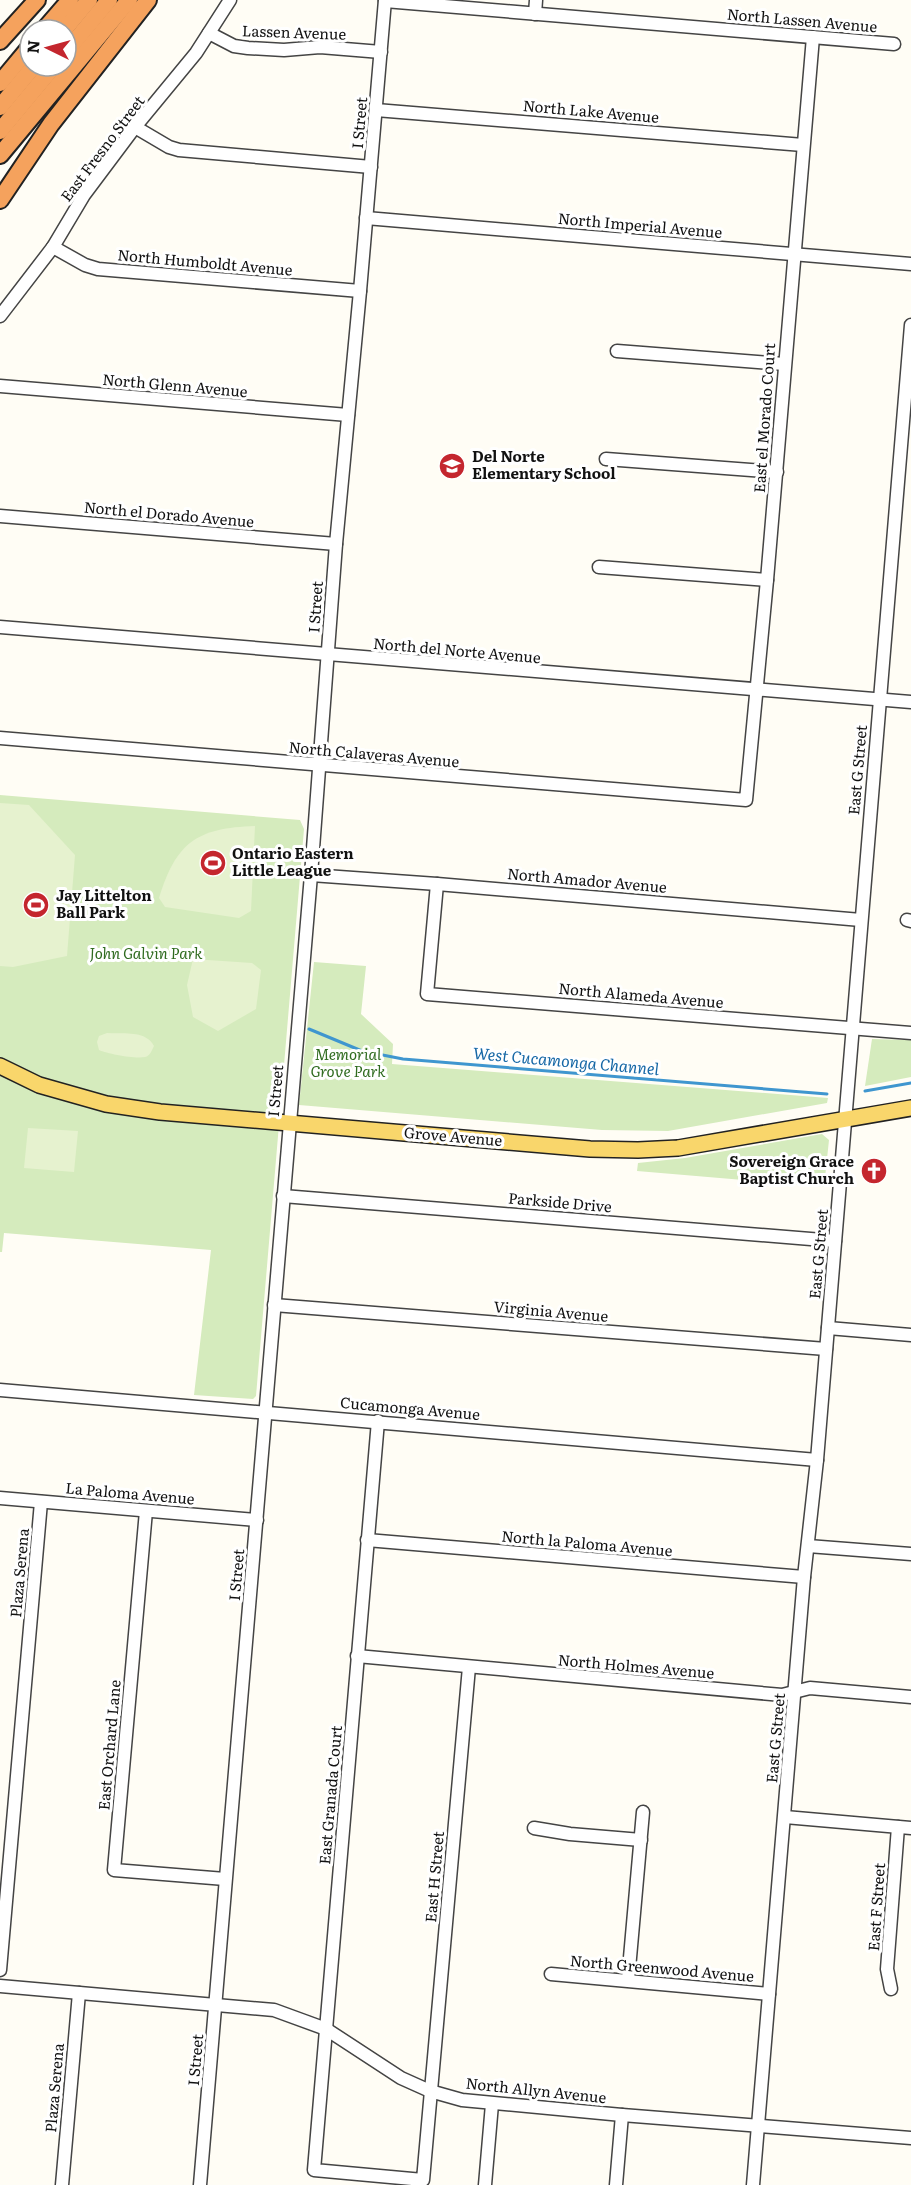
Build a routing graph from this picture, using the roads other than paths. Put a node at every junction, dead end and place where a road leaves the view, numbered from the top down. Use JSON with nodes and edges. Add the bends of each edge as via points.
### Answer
{"nodes":[{"id":1,"x":37,"y":0,"type":"edge"},
{"id":2,"x":70,"y":0,"type":"edge"},
{"id":3,"x":89,"y":0,"type":"edge"},
{"id":4,"x":109,"y":0,"type":"edge"},
{"id":5,"x":129,"y":0,"type":"edge"},
{"id":6,"x":148,"y":0,"type":"edge"},
{"id":7,"x":230,"y":0,"type":"edge"},
{"id":8,"x":385,"y":0,"type":"edge"},
{"id":9,"x":536,"y":0,"type":"edge"},
{"id":10,"x":535,"y":14,"type":"junction"},
{"id":11,"x":54,"y":18,"type":"edge"},
{"id":12,"x":74,"y":18,"type":"edge"},
{"id":13,"x":209,"y":33,"type":"junction"},
{"id":14,"x":78,"y":37,"type":"edge"},
{"id":15,"x":813,"y":37,"type":"junction"},
{"id":16,"x":0,"y":41,"type":"edge"},
{"id":17,"x":894,"y":44,"type":"dead end"},
{"id":18,"x":381,"y":52,"type":"junction"},
{"id":19,"x":18,"y":61,"type":"edge"},
{"id":20,"x":24,"y":78,"type":"edge"},
{"id":21,"x":44,"y":78,"type":"edge"},
{"id":22,"x":0,"y":83,"type":"edge"},
{"id":23,"x":0,"y":107,"type":"edge"},
{"id":24,"x":376,"y":110,"type":"junction"},
{"id":25,"x":135,"y":128,"type":"junction"},
{"id":26,"x":0,"y":131,"type":"edge"},
{"id":27,"x":803,"y":145,"type":"junction"},
{"id":28,"x":0,"y":155,"type":"edge"},
{"id":29,"x":371,"y":167,"type":"junction"},
{"id":30,"x":0,"y":200,"type":"edge"},
{"id":31,"x":366,"y":218,"type":"junction"},
{"id":32,"x":53,"y":247,"type":"junction"},
{"id":33,"x":794,"y":254,"type":"junction"},
{"id":34,"x":911,"y":264,"type":"edge"},
{"id":35,"x":360,"y":291,"type":"junction"},
{"id":36,"x":0,"y":316,"type":"edge"},
{"id":37,"x":911,"y":325,"type":"edge"},
{"id":38,"x":617,"y":351,"type":"dead end"},
{"id":39,"x":784,"y":364,"type":"junction"},
{"id":40,"x":0,"y":386,"type":"edge"},
{"id":41,"x":348,"y":415,"type":"junction"},
{"id":42,"x":606,"y":459,"type":"dead end"},
{"id":43,"x":777,"y":472,"type":"junction"},
{"id":44,"x":0,"y":516,"type":"edge"},
{"id":45,"x":336,"y":544,"type":"junction"},
{"id":46,"x":599,"y":567,"type":"dead end"},
{"id":47,"x":767,"y":580,"type":"junction"},
{"id":48,"x":0,"y":627,"type":"edge"},
{"id":49,"x":327,"y":655,"type":"junction"},
{"id":50,"x":756,"y":690,"type":"junction"},
{"id":51,"x":879,"y":699,"type":"junction"},
{"id":52,"x":911,"y":702,"type":"edge"},
{"id":53,"x":0,"y":738,"type":"edge"},
{"id":54,"x":318,"y":765,"type":"junction"},
{"id":55,"x":746,"y":800,"type":"joint"},
{"id":56,"x":311,"y":875,"type":"junction"},
{"id":57,"x":437,"y":884,"type":"junction"},
{"id":58,"x":861,"y":920,"type":"junction"},
{"id":59,"x":852,"y":1028,"type":"junction"},
{"id":60,"x":911,"y":1033,"type":"edge"},
{"id":61,"x":0,"y":1066,"type":"edge"},
{"id":62,"x":911,"y":1108,"type":"edge"},
{"id":63,"x":845,"y":1119,"type":"junction"},
{"id":64,"x":289,"y":1124,"type":"junction"},
{"id":65,"x":283,"y":1196,"type":"junction"},
{"id":66,"x":835,"y":1240,"type":"junction"},
{"id":67,"x":274,"y":1305,"type":"junction"},
{"id":68,"x":828,"y":1328,"type":"junction"},
{"id":69,"x":911,"y":1335,"type":"edge"},
{"id":70,"x":826,"y":1349,"type":"junction"},
{"id":71,"x":0,"y":1390,"type":"edge"},
{"id":72,"x":266,"y":1412,"type":"junction"},
{"id":73,"x":378,"y":1421,"type":"junction"},
{"id":74,"x":817,"y":1460,"type":"junction"},
{"id":75,"x":0,"y":1498,"type":"edge"},
{"id":76,"x":41,"y":1502,"type":"junction"},
{"id":77,"x":146,"y":1511,"type":"junction"},
{"id":78,"x":257,"y":1520,"type":"junction"},
{"id":79,"x":368,"y":1540,"type":"junction"},
{"id":80,"x":808,"y":1546,"type":"junction"},
{"id":81,"x":911,"y":1554,"type":"edge"},
{"id":82,"x":804,"y":1577,"type":"junction"},
{"id":83,"x":357,"y":1656,"type":"junction"},
{"id":84,"x":469,"y":1667,"type":"junction"},
{"id":85,"x":795,"y":1691,"type":"junction"},
{"id":86,"x":911,"y":1697,"type":"edge"},
{"id":87,"x":643,"y":1812,"type":"dead end"},
{"id":88,"x":785,"y":1817,"type":"junction"},
{"id":89,"x":898,"y":1827,"type":"junction"},
{"id":90,"x":534,"y":1828,"type":"dead end"},
{"id":91,"x":911,"y":1828,"type":"edge"},
{"id":92,"x":641,"y":1840,"type":"junction"},
{"id":93,"x":225,"y":1879,"type":"junction"},
{"id":94,"x":0,"y":1970,"type":"edge"},
{"id":95,"x":551,"y":1974,"type":"dead end"},
{"id":96,"x":628,"y":1980,"type":"junction"},
{"id":97,"x":0,"y":1986,"type":"edge"},
{"id":98,"x":891,"y":1989,"type":"dead end"},
{"id":99,"x":79,"y":1993,"type":"junction"},
{"id":100,"x":769,"y":1994,"type":"junction"},
{"id":101,"x":216,"y":2004,"type":"junction"},
{"id":102,"x":326,"y":2029,"type":"junction"},
{"id":103,"x":430,"y":2091,"type":"junction"},
{"id":104,"x":492,"y":2104,"type":"junction"},
{"id":105,"x":622,"y":2115,"type":"junction"},
{"id":106,"x":758,"y":2126,"type":"junction"},
{"id":107,"x":911,"y":2138,"type":"edge"},
{"id":108,"x":314,"y":2170,"type":"joint"},
{"id":109,"x":62,"y":2185,"type":"edge"},
{"id":110,"x":200,"y":2185,"type":"edge"},
{"id":111,"x":485,"y":2185,"type":"edge"},
{"id":112,"x":616,"y":2185,"type":"edge"},
{"id":113,"x":753,"y":2185,"type":"edge"}],
"edges":[{"from":1,"to":16,"type":"highway"},
{"from":2,"to":11,"type":"highway"},
{"from":3,"to":12,"type":"highway"},
{"from":4,"to":14,"type":"highway"},
{"from":5,"to":28,"type":"highway"},
{"from":6,"to":30,"type":"highway","via":[[57,116]]},
{"from":7,"to":13,"type":"street","name":"East Fresno Street"},
{"from":8,"to":10,"type":"street","name":"North Lassen Avenue"},
{"from":8,"to":18,"type":"street","name":"I Street"},
{"from":9,"to":10,"type":"street"},
{"from":10,"to":15,"type":"street","name":"North Lassen Avenue"},
{"from":13,"to":18,"type":"street","name":"Lassen Avenue","via":[[234,46],[248,48],[320,47]]},
{"from":13,"to":25,"type":"street","name":"East Fresno Street"},
{"from":15,"to":17,"type":"street","name":"North Lassen Avenue"},
{"from":15,"to":27,"type":"street","name":"East el Morado Court"},
{"from":18,"to":24,"type":"street","name":"I Street"},
{"from":19,"to":22,"type":"highway"},
{"from":20,"to":23,"type":"highway"},
{"from":21,"to":26,"type":"highway"},
{"from":24,"to":27,"type":"street","name":"North Lake Avenue"},
{"from":24,"to":29,"type":"street","name":"I Street"},
{"from":25,"to":29,"type":"street","via":[[179,150]]},
{"from":25,"to":32,"type":"street","name":"East Fresno Street","via":[[84,195]]},
{"from":27,"to":33,"type":"street","name":"East el Morado Court"},
{"from":29,"to":31,"type":"street","name":"I Street"},
{"from":31,"to":33,"type":"street","name":"North Imperial Avenue"},
{"from":31,"to":35,"type":"street","name":"I Street"},
{"from":32,"to":35,"type":"street","name":"North Humboldt Avenue","via":[[85,266],[98,269]]},
{"from":32,"to":36,"type":"street","name":"East Fresno Street"},
{"from":33,"to":34,"type":"street","name":"North Imperial Avenue"},
{"from":33,"to":39,"type":"street","name":"East el Morado Court"},
{"from":35,"to":41,"type":"street","name":"I Street"},
{"from":37,"to":51,"type":"street","name":"East G Street"},
{"from":38,"to":39,"type":"street"},
{"from":39,"to":43,"type":"street","name":"East el Morado Court"},
{"from":40,"to":41,"type":"street","name":"North Glenn Avenue"},
{"from":41,"to":45,"type":"street","name":"I Street"},
{"from":42,"to":43,"type":"street"},
{"from":43,"to":47,"type":"street","name":"East el Morado Court"},
{"from":44,"to":45,"type":"street","name":"North el Dorado Avenue"},
{"from":45,"to":49,"type":"street","name":"I Street"},
{"from":46,"to":47,"type":"street"},
{"from":47,"to":50,"type":"street","name":"East el Morado Court"},
{"from":48,"to":49,"type":"street","name":"North del Norte Avenue"},
{"from":49,"to":50,"type":"street","name":"North del Norte Avenue"},
{"from":49,"to":54,"type":"street","name":"I Street"},
{"from":50,"to":51,"type":"street","name":"North del Norte Avenue"},
{"from":50,"to":55,"type":"street","name":"East el Morado Court"},
{"from":51,"to":52,"type":"street","name":"North del Norte Avenue"},
{"from":51,"to":58,"type":"street","name":"East G Street"},
{"from":53,"to":54,"type":"street","name":"North Calaveras Avenue"},
{"from":54,"to":55,"type":"street","name":"North Calaveras Avenue"},
{"from":54,"to":56,"type":"street","name":"I Street"},
{"from":56,"to":57,"type":"street","name":"North Amador Avenue"},
{"from":56,"to":64,"type":"street","name":"I Street"},
{"from":57,"to":58,"type":"street","name":"North Amador Avenue"},
{"from":57,"to":59,"type":"street","name":"North Alameda Avenue","via":[[427,994]]},
{"from":58,"to":59,"type":"street","name":"East G Street"},
{"from":59,"to":60,"type":"street","name":"North Alameda Avenue"},
{"from":59,"to":63,"type":"street","name":"East G Street"},
{"from":61,"to":64,"type":"main road","name":"Grove Avenue","via":[[39,1085],[106,1104]]},
{"from":62,"to":63,"type":"main road","name":"Grove Avenue"},
{"from":63,"to":64,"type":"main road","name":"Grove Avenue","via":[[721,1142],[638,1150]]},
{"from":63,"to":66,"type":"street","name":"East G Street"},
{"from":64,"to":65,"type":"street","name":"I Street"},
{"from":65,"to":66,"type":"street","name":"Parkside Drive"},
{"from":65,"to":67,"type":"street","name":"I Street"},
{"from":66,"to":68,"type":"street","name":"East G Street"},
{"from":67,"to":70,"type":"street","name":"Virginia Avenue"},
{"from":67,"to":72,"type":"street","name":"I Street"},
{"from":68,"to":69,"type":"street"},
{"from":68,"to":70,"type":"street","name":"East G Street"},
{"from":70,"to":74,"type":"street","name":"East G Street"},
{"from":71,"to":72,"type":"street","name":"Cucamonga Avenue"},
{"from":72,"to":73,"type":"street","name":"Cucamonga Avenue"},
{"from":72,"to":78,"type":"street","name":"I Street"},
{"from":73,"to":74,"type":"street","name":"Cucamonga Avenue"},
{"from":73,"to":79,"type":"street","name":"East Granada Court"},
{"from":74,"to":80,"type":"street","name":"East G Street"},
{"from":75,"to":76,"type":"street","name":"La Paloma Avenue"},
{"from":76,"to":77,"type":"street","name":"La Paloma Avenue"},
{"from":76,"to":94,"type":"street","name":"Plaza Serena"},
{"from":77,"to":78,"type":"street","name":"La Paloma Avenue"},
{"from":77,"to":93,"type":"street","name":"East Orchard Lane","via":[[114,1870]]},
{"from":78,"to":93,"type":"street","name":"I Street"},
{"from":79,"to":82,"type":"street","name":"North la Paloma Avenue"},
{"from":79,"to":83,"type":"street","name":"East Granada Court"},
{"from":80,"to":81,"type":"street"},
{"from":80,"to":82,"type":"street","name":"East G Street"},
{"from":82,"to":85,"type":"street","name":"East G Street"},
{"from":83,"to":84,"type":"street","name":"North Holmes Avenue"},
{"from":83,"to":102,"type":"street","name":"East Granada Court"},
{"from":84,"to":85,"type":"street","name":"North Holmes Avenue","via":[[782,1695]]},
{"from":84,"to":103,"type":"street","name":"East H Street"},
{"from":85,"to":86,"type":"street","name":"North Holmes Avenue","via":[[810,1688]]},
{"from":85,"to":88,"type":"street","name":"East G Street"},
{"from":87,"to":92,"type":"street"},
{"from":88,"to":89,"type":"street"},
{"from":88,"to":100,"type":"street","name":"East G Street"},
{"from":89,"to":91,"type":"street"},
{"from":89,"to":98,"type":"street","name":"East F Street","via":[[887,1970]]},
{"from":90,"to":92,"type":"street"},
{"from":92,"to":96,"type":"street"},
{"from":93,"to":101,"type":"street","name":"I Street"},
{"from":95,"to":96,"type":"street","name":"North Greenwood Avenue"},
{"from":96,"to":100,"type":"street","name":"North Greenwood Avenue"},
{"from":97,"to":99,"type":"street","name":"North Allyn Avenue"},
{"from":99,"to":101,"type":"street","name":"North Allyn Avenue"},
{"from":99,"to":109,"type":"street","name":"Plaza Serena"},
{"from":100,"to":106,"type":"street","name":"East G Street"},
{"from":101,"to":102,"type":"street","name":"North Allyn Avenue","via":[[274,2010]]},
{"from":101,"to":110,"type":"street","name":"I Street"},
{"from":102,"to":103,"type":"street","name":"North Allyn Avenue","via":[[401,2078]]},
{"from":102,"to":108,"type":"street","name":"East Granada Court"},
{"from":103,"to":104,"type":"street","name":"North Allyn Avenue"},
{"from":103,"to":108,"type":"street","name":"East H Street","via":[[423,2180]]},
{"from":104,"to":105,"type":"street","name":"North Allyn Avenue"},
{"from":104,"to":111,"type":"street"},
{"from":105,"to":106,"type":"street","name":"North Allyn Avenue"},
{"from":105,"to":112,"type":"street"},
{"from":106,"to":107,"type":"street","name":"North Allyn Avenue"},
{"from":106,"to":113,"type":"street","name":"East G Street"}]}
